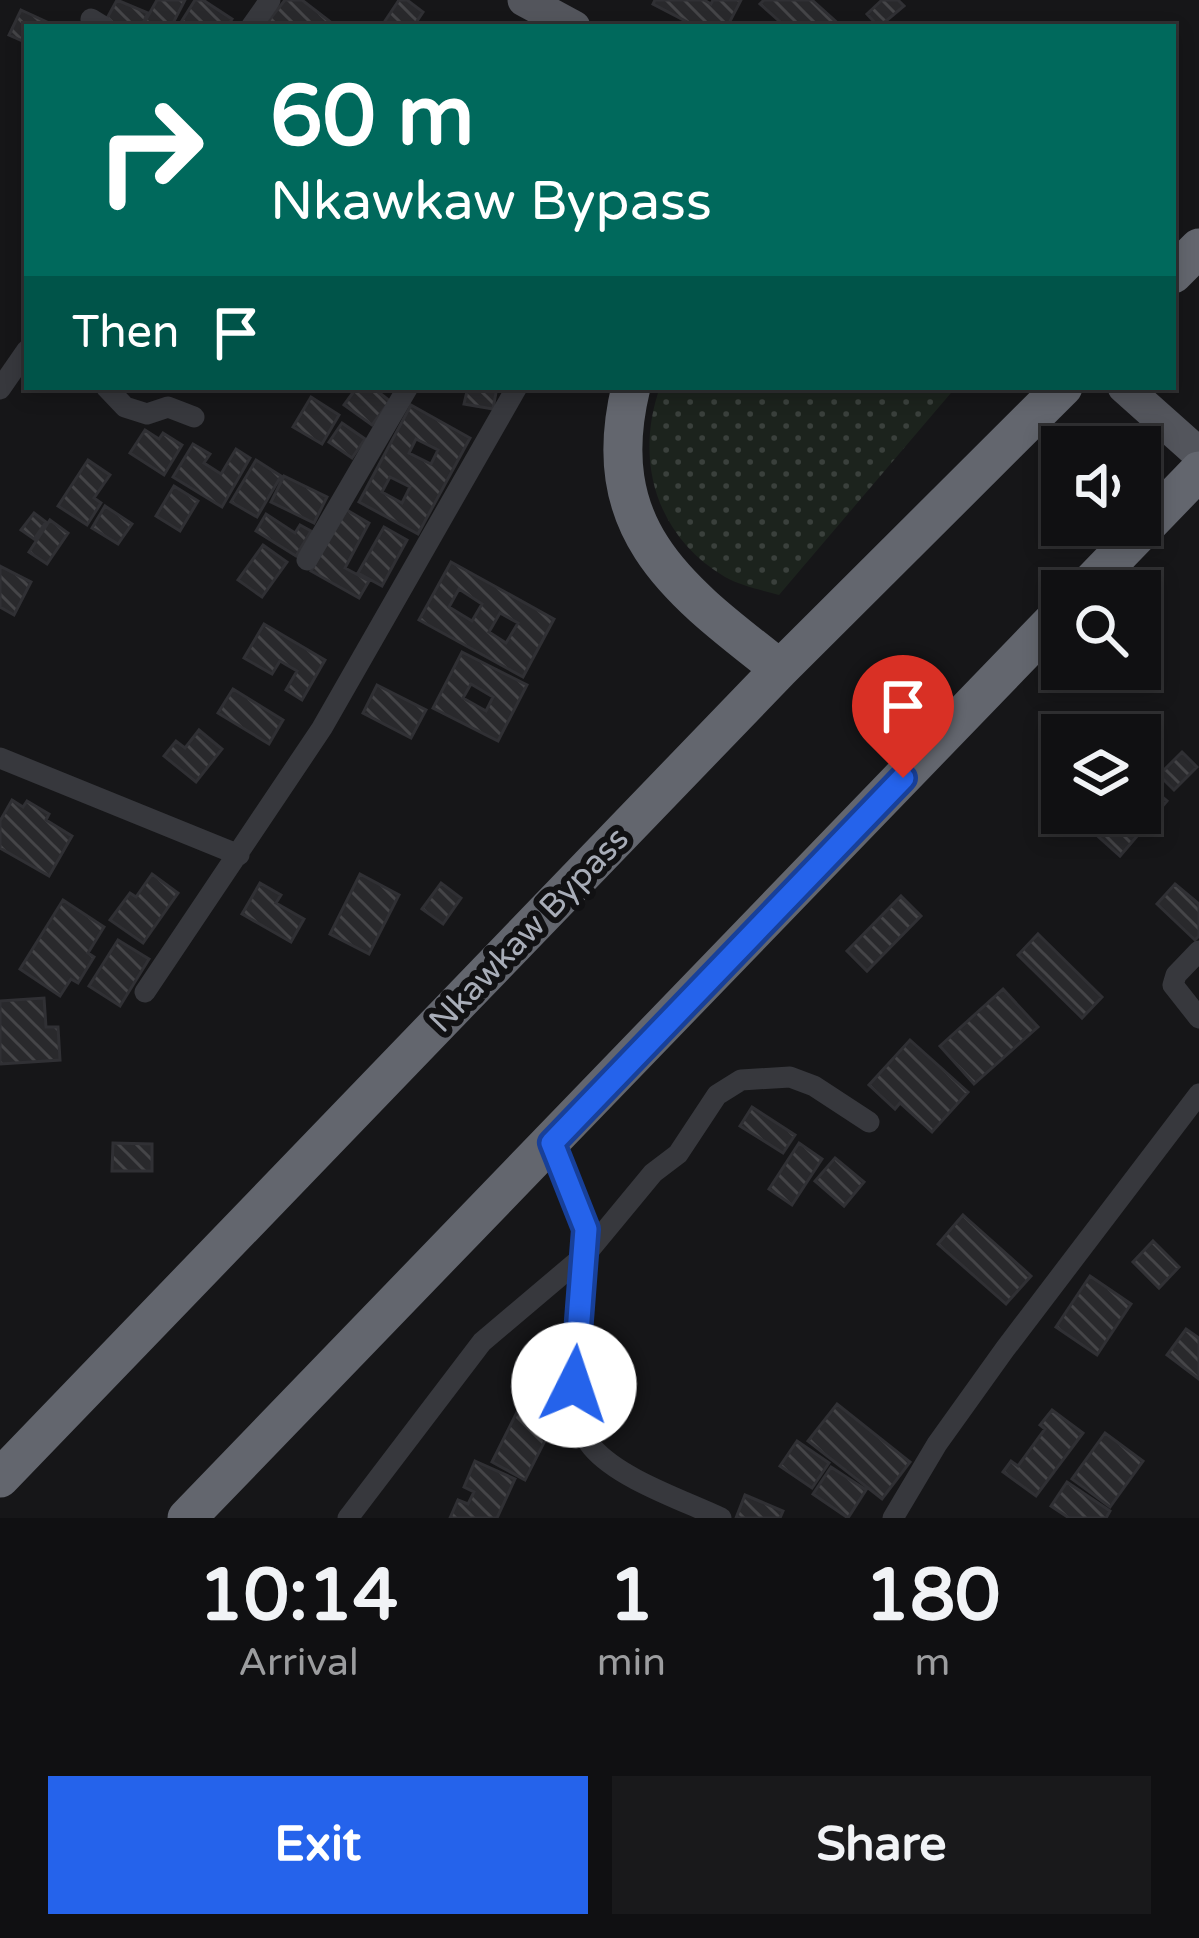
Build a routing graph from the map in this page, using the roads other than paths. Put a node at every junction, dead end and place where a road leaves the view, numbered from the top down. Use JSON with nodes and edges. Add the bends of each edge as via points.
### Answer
{"nodes":[{"id":1,"x":524,"y":0,"type":"edge"},
{"id":2,"x":568,"y":24,"type":"edge"},
{"id":3,"x":1199,"y":248,"type":"edge"},
{"id":4,"x":1176,"y":271,"type":"edge"},
{"id":5,"x":24,"y":354,"type":"edge"},
{"id":6,"x":0,"y":388,"type":"edge"},
{"id":7,"x":109,"y":390,"type":"edge"},
{"id":8,"x":406,"y":390,"type":"edge"},
{"id":9,"x":515,"y":390,"type":"edge"},
{"id":10,"x":631,"y":390,"type":"edge"},
{"id":11,"x":1127,"y":390,"type":"edge"},
{"id":12,"x":1059,"y":391,"type":"edge"},
{"id":13,"x":194,"y":417,"type":"dead end"},
{"id":14,"x":1199,"y":454,"type":"edge"},
{"id":15,"x":1199,"y":471,"type":"edge"},
{"id":16,"x":307,"y":560,"type":"dead end"},
{"id":17,"x":1103,"y":570,"type":"edge"},
{"id":18,"x":1041,"y":635,"type":"edge"},
{"id":19,"x":781,"y":669,"type":"junction"},
{"id":20,"x":0,"y":758,"type":"edge"},
{"id":21,"x":239,"y":855,"type":"junction"},
{"id":22,"x":1199,"y":951,"type":"edge"},
{"id":23,"x":146,"y":992,"type":"dead end"},
{"id":24,"x":1199,"y":1018,"type":"edge"},
{"id":25,"x":1199,"y":1094,"type":"edge"},
{"id":26,"x":869,"y":1122,"type":"dead end"},
{"id":27,"x":552,"y":1143,"type":"junction"},
{"id":28,"x":586,"y":1254,"type":"junction"},
{"id":29,"x":0,"y":1478,"type":"edge"},
{"id":30,"x":188,"y":1518,"type":"edge"},
{"id":31,"x":348,"y":1518,"type":"edge"},
{"id":32,"x":721,"y":1518,"type":"edge"},
{"id":33,"x":893,"y":1518,"type":"edge"}],
"edges":[{"from":1,"to":2,"type":"main road"},
{"from":3,"to":4,"type":"highway"},
{"from":5,"to":6,"type":"street"},
{"from":7,"to":13,"type":"street","via":[[124,407],[147,414],[168,407]]},
{"from":8,"to":16,"type":"street"},
{"from":9,"to":21,"type":"street","via":[[322,728]]},
{"from":10,"to":19,"type":"highway","via":[[622,424],[626,486],[648,548],[695,602]]},
{"from":11,"to":14,"type":"main road"},
{"from":12,"to":19,"type":"highway","name":"Nkawkaw Bypass"},
{"from":15,"to":17,"type":"highway"},
{"from":18,"to":27,"type":"highway"},
{"from":19,"to":29,"type":"highway","name":"Nkawkaw Bypass"},
{"from":20,"to":21,"type":"street"},
{"from":21,"to":23,"type":"street"},
{"from":22,"to":24,"type":"street","via":[[1173,985]]},
{"from":25,"to":33,"type":"street","via":[[1005,1349]]},
{"from":26,"to":28,"type":"street","via":[[802,1082],[742,1080],[717,1095],[677,1154]]},
{"from":27,"to":28,"type":"street","via":[[586,1229]]},
{"from":27,"to":30,"type":"highway"},
{"from":28,"to":31,"type":"street","via":[[482,1342]]},
{"from":28,"to":32,"type":"street","via":[[574,1411],[592,1447],[633,1477]]}]}
